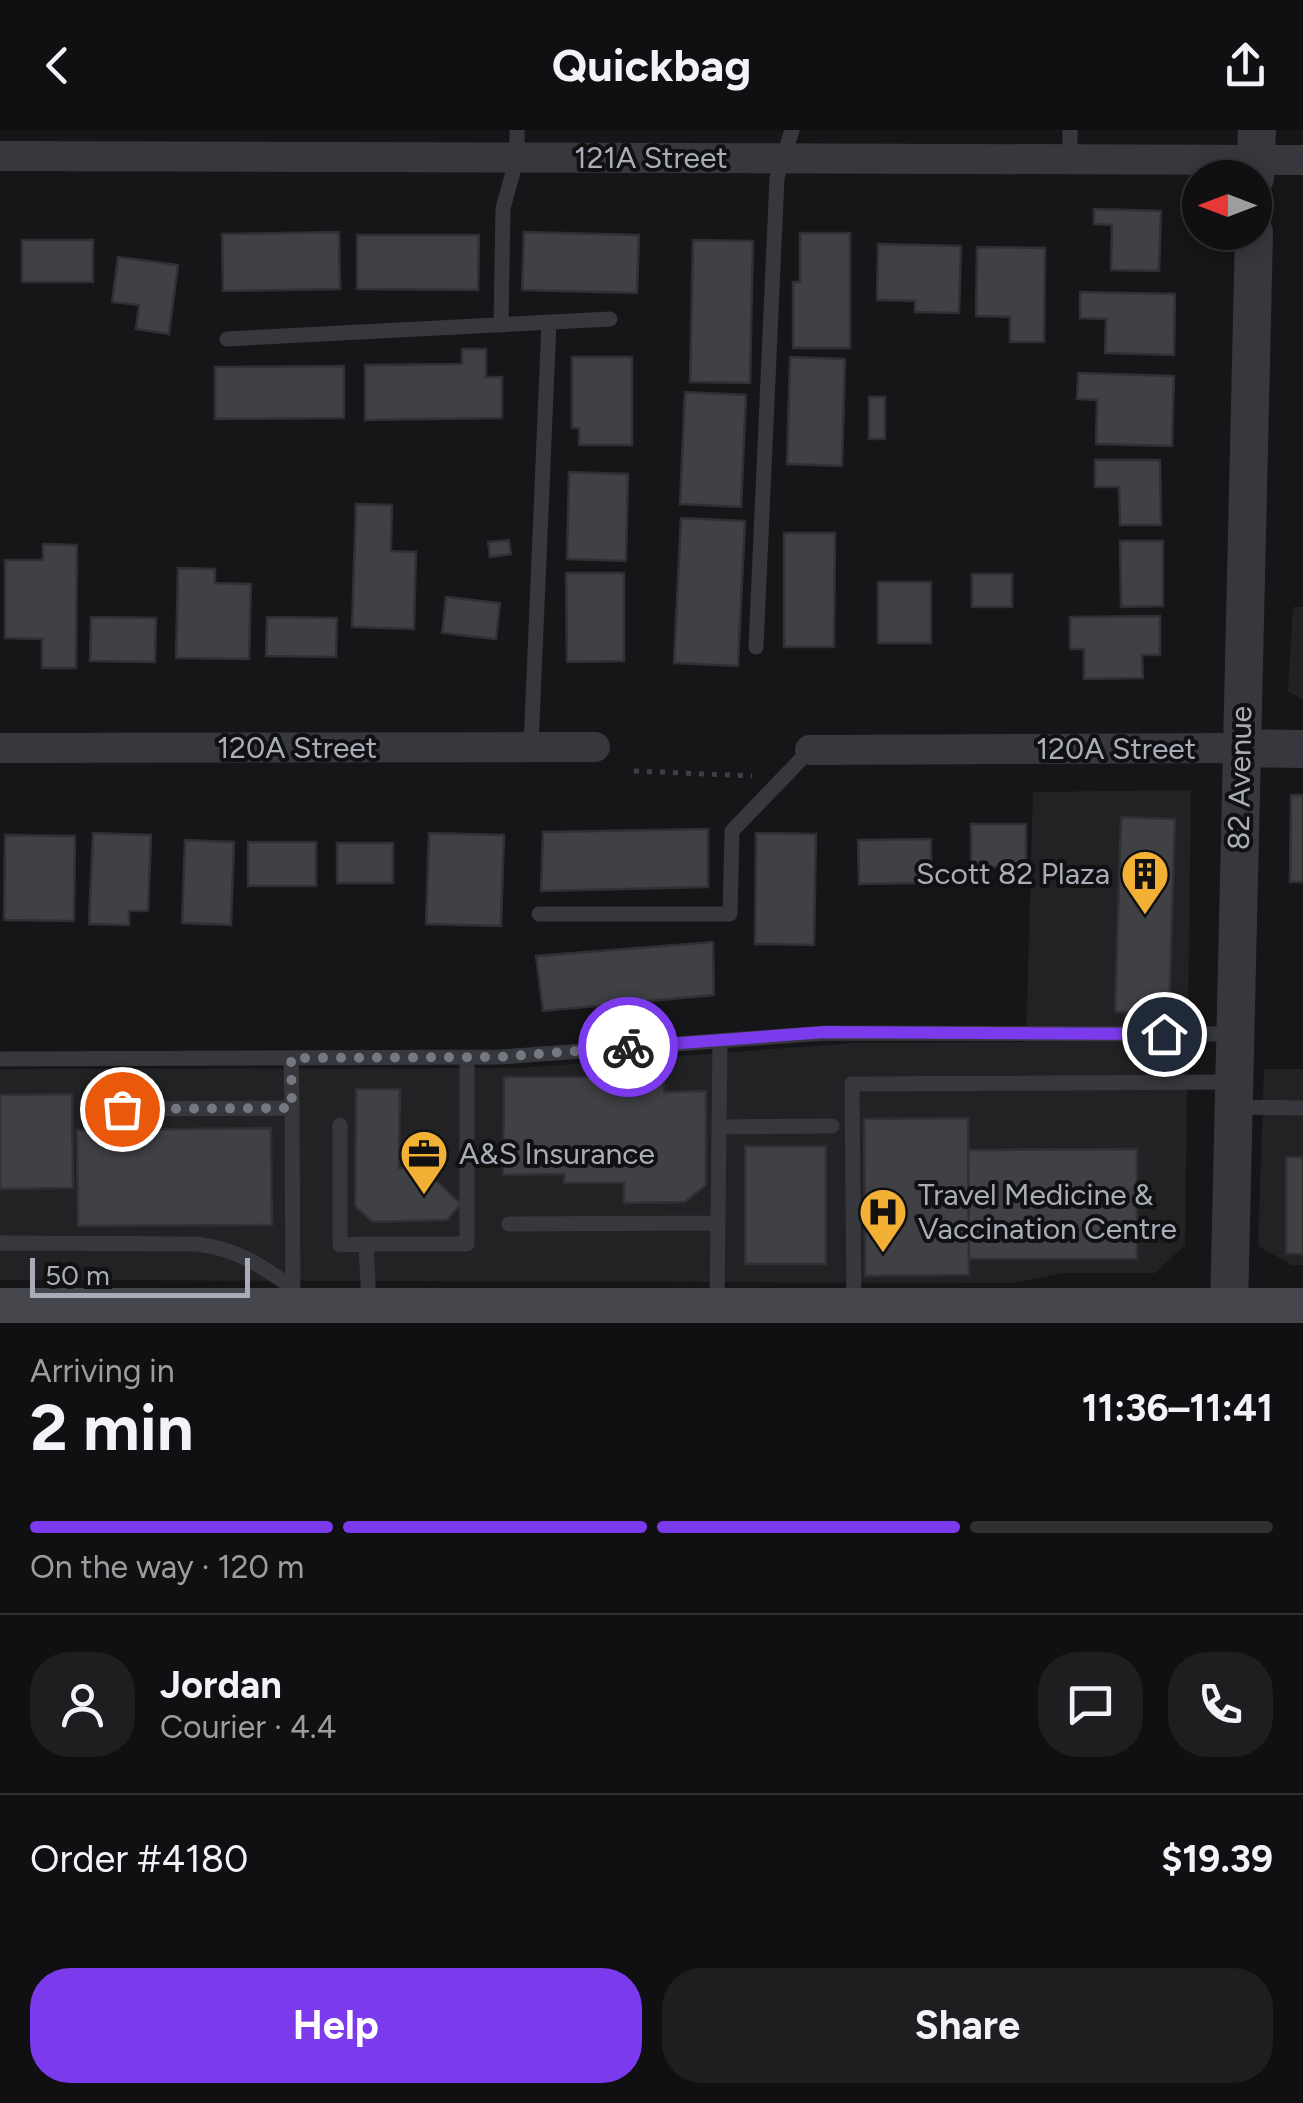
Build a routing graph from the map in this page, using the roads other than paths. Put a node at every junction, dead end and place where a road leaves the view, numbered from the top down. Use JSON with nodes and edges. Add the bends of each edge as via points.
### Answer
{"nodes":[{"id":1,"x":517,"y":144,"type":"edge"},
{"id":2,"x":788,"y":144,"type":"edge"},
{"id":3,"x":1070,"y":145,"type":"edge"},
{"id":4,"x":0,"y":156,"type":"edge"},
{"id":5,"x":1256,"y":156,"type":"edge"},
{"id":6,"x":1303,"y":160,"type":"edge"},
{"id":7,"x":1254,"y":250,"type":"edge"},
{"id":8,"x":610,"y":319,"type":"dead end"},
{"id":9,"x":549,"y":323,"type":"junction"},
{"id":10,"x":501,"y":325,"type":"junction"},
{"id":11,"x":227,"y":339,"type":"dead end"},
{"id":12,"x":756,"y":647,"type":"dead end"},
{"id":13,"x":531,"y":747,"type":"junction"},
{"id":14,"x":595,"y":747,"type":"dead end"},
{"id":15,"x":0,"y":748,"type":"edge"},
{"id":16,"x":1241,"y":748,"type":"junction"},
{"id":17,"x":810,"y":750,"type":"joint"},
{"id":18,"x":1303,"y":750,"type":"edge"},
{"id":19,"x":538,"y":914,"type":"dead end"},
{"id":20,"x":1235,"y":1034,"type":"junction"},
{"id":21,"x":720,"y":1040,"type":"junction"},
{"id":22,"x":467,"y":1057,"type":"junction"},
{"id":23,"x":291,"y":1058,"type":"junction"},
{"id":24,"x":0,"y":1059,"type":"edge"},
{"id":25,"x":1234,"y":1094,"type":"junction"},
{"id":26,"x":292,"y":1108,"type":"junction"},
{"id":27,"x":1303,"y":1108,"type":"edge"},
{"id":28,"x":88,"y":1110,"type":"dead end"},
{"id":29,"x":340,"y":1125,"type":"dead end"},
{"id":30,"x":832,"y":1126,"type":"dead end"},
{"id":31,"x":719,"y":1127,"type":"junction"},
{"id":32,"x":718,"y":1223,"type":"junction"},
{"id":33,"x":509,"y":1224,"type":"dead end"},
{"id":34,"x":0,"y":1243,"type":"edge"},
{"id":35,"x":366,"y":1244,"type":"junction"},
{"id":36,"x":293,"y":1299,"type":"junction"},
{"id":37,"x":369,"y":1308,"type":"junction"},
{"id":38,"x":854,"y":1308,"type":"junction"},
{"id":39,"x":1303,"y":1308,"type":"edge"},
{"id":40,"x":0,"y":1309,"type":"edge"},
{"id":41,"x":718,"y":1310,"type":"junction"},
{"id":42,"x":569,"y":1316,"type":"edge"},
{"id":43,"x":1229,"y":1316,"type":"edge"}],
"edges":[{"from":1,"to":2,"type":"street","name":"121A Street"},
{"from":1,"to":4,"type":"street","name":"121A Street"},
{"from":1,"to":10,"type":"lane","via":[[503,208]]},
{"from":2,"to":3,"type":"street","name":"121A Street"},
{"from":2,"to":12,"type":"lane","via":[[777,178]]},
{"from":3,"to":5,"type":"street","name":"121A Street"},
{"from":5,"to":6,"type":"street","name":"121A Street"},
{"from":7,"to":16,"type":"street","name":"82 Avenue"},
{"from":8,"to":9,"type":"lane"},
{"from":9,"to":10,"type":"lane"},
{"from":9,"to":13,"type":"lane"},
{"from":10,"to":11,"type":"lane"},
{"from":13,"to":14,"type":"street","name":"120A Street"},
{"from":13,"to":15,"type":"street","name":"120A Street"},
{"from":16,"to":17,"type":"street","name":"120A Street"},
{"from":16,"to":18,"type":"street","name":"120A Street"},
{"from":16,"to":20,"type":"street","name":"82 Avenue"},
{"from":17,"to":19,"type":"lane","via":[[732,831],[730,914]]},
{"from":20,"to":21,"type":"lane","via":[[825,1032]]},
{"from":20,"to":25,"type":"street","name":"82 Avenue"},
{"from":21,"to":22,"type":"lane"},
{"from":21,"to":31,"type":"lane"},
{"from":22,"to":23,"type":"lane"},
{"from":22,"to":35,"type":"lane","via":[[467,1244]]},
{"from":23,"to":24,"type":"lane"},
{"from":23,"to":26,"type":"lane"},
{"from":25,"to":27,"type":"lane"},
{"from":25,"to":38,"type":"lane","via":[[852,1084]]},
{"from":25,"to":43,"type":"street","name":"82 Avenue"},
{"from":26,"to":28,"type":"lane"},
{"from":26,"to":36,"type":"lane"},
{"from":29,"to":35,"type":"lane","via":[[340,1245]]},
{"from":30,"to":31,"type":"lane"},
{"from":31,"to":32,"type":"lane"},
{"from":32,"to":33,"type":"lane"},
{"from":32,"to":41,"type":"lane"},
{"from":34,"to":36,"type":"lane","via":[[227,1247],[258,1263]]},
{"from":35,"to":37,"type":"lane"},
{"from":36,"to":37,"type":"main road"},
{"from":36,"to":40,"type":"main road"},
{"from":37,"to":42,"type":"main road"},
{"from":38,"to":41,"type":"main road"},
{"from":38,"to":43,"type":"main road"},
{"from":39,"to":43,"type":"main road"},
{"from":41,"to":42,"type":"main road"}]}
